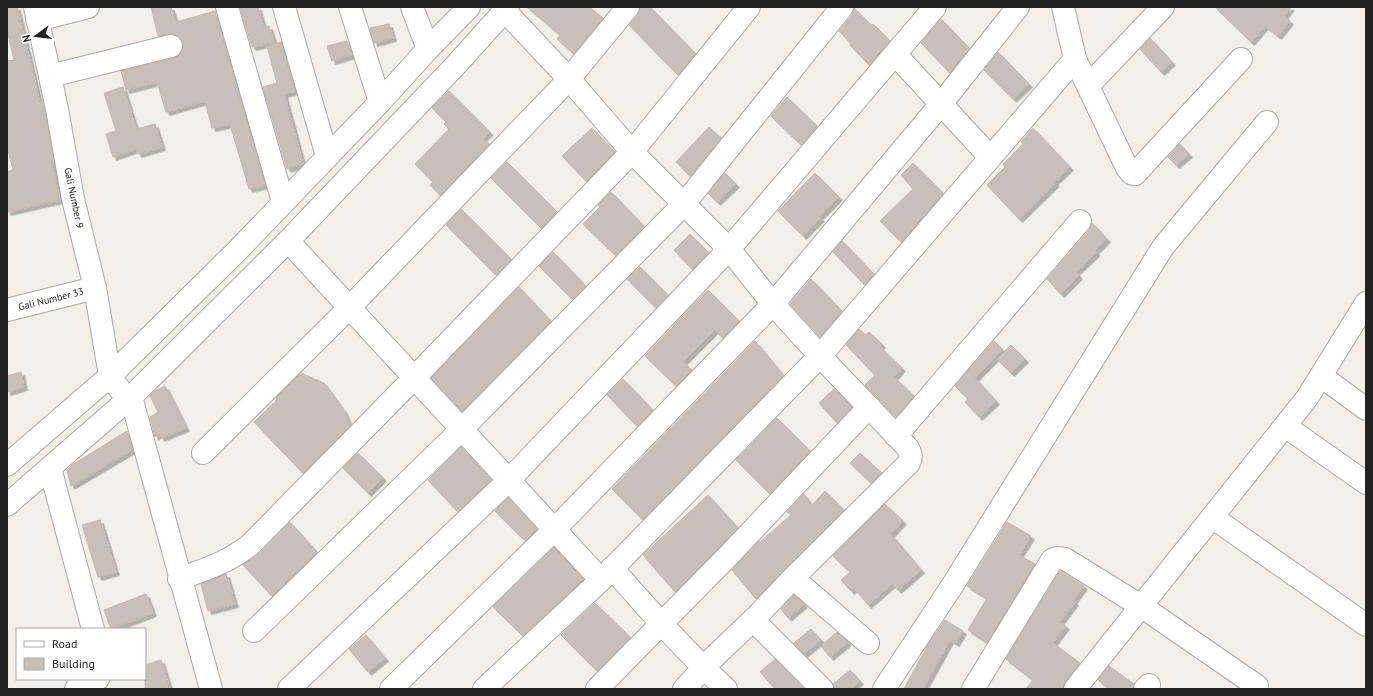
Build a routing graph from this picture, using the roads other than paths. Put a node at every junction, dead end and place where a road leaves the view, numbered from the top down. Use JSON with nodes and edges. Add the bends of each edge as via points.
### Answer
{"nodes":[{"id":1,"x":88,"y":7,"type":"edge"},
{"id":2,"x":227,"y":7,"type":"edge"},
{"id":3,"x":284,"y":7,"type":"edge"},
{"id":4,"x":350,"y":7,"type":"edge"},
{"id":5,"x":412,"y":7,"type":"edge"},
{"id":6,"x":469,"y":7,"type":"edge"},
{"id":7,"x":628,"y":7,"type":"edge"},
{"id":8,"x":749,"y":7,"type":"edge"},
{"id":9,"x":842,"y":7,"type":"edge"},
{"id":10,"x":935,"y":7,"type":"edge"},
{"id":11,"x":1018,"y":7,"type":"edge"},
{"id":12,"x":1063,"y":7,"type":"edge"},
{"id":13,"x":1163,"y":7,"type":"edge"},
{"id":14,"x":507,"y":9,"type":"edge"},
{"id":15,"x":36,"y":14,"type":"edge"},
{"id":16,"x":172,"y":46,"type":"dead end"},
{"id":17,"x":428,"y":49,"type":"junction"},
{"id":18,"x":895,"y":54,"type":"junction"},
{"id":19,"x":1075,"y":59,"type":"junction"},
{"id":20,"x":1241,"y":59,"type":"dead end"},
{"id":21,"x":50,"y":76,"type":"junction"},
{"id":22,"x":569,"y":79,"type":"junction"},
{"id":23,"x":1088,"y":86,"type":"junction"},
{"id":24,"x":380,"y":102,"type":"junction"},
{"id":25,"x":941,"y":104,"type":"junction"},
{"id":26,"x":1267,"y":122,"type":"dead end"},
{"id":27,"x":632,"y":152,"type":"junction"},
{"id":28,"x":327,"y":156,"type":"junction"},
{"id":29,"x":990,"y":157,"type":"junction"},
{"id":30,"x":283,"y":202,"type":"junction"},
{"id":31,"x":684,"y":204,"type":"junction"},
{"id":32,"x":1080,"y":221,"type":"dead end"},
{"id":33,"x":288,"y":241,"type":"junction"},
{"id":34,"x":729,"y":249,"type":"junction"},
{"id":35,"x":95,"y":288,"type":"junction"},
{"id":36,"x":1366,"y":303,"type":"edge"},
{"id":37,"x":773,"y":304,"type":"junction"},
{"id":38,"x":350,"y":307,"type":"junction"},
{"id":39,"x":7,"y":310,"type":"edge"},
{"id":40,"x":820,"y":356,"type":"junction"},
{"id":41,"x":1321,"y":376,"type":"junction"},
{"id":42,"x":415,"y":378,"type":"junction"},
{"id":43,"x":120,"y":388,"type":"junction"},
{"id":44,"x":869,"y":407,"type":"junction"},
{"id":45,"x":1366,"y":409,"type":"edge"},
{"id":46,"x":1285,"y":426,"type":"junction"},
{"id":47,"x":462,"y":429,"type":"junction"},
{"id":48,"x":896,"y":436,"type":"junction"},
{"id":49,"x":203,"y":453,"type":"dead end"},
{"id":50,"x":7,"y":465,"type":"edge"},
{"id":51,"x":50,"y":468,"type":"junction"},
{"id":52,"x":509,"y":480,"type":"junction"},
{"id":53,"x":1366,"y":483,"type":"edge"},
{"id":54,"x":7,"y":505,"type":"edge"},
{"id":55,"x":1212,"y":517,"type":"junction"},
{"id":56,"x":555,"y":529,"type":"junction"},
{"id":57,"x":607,"y":574,"type":"junction"},
{"id":58,"x":793,"y":578,"type":"junction"},
{"id":59,"x":179,"y":579,"type":"junction"},
{"id":60,"x":1141,"y":606,"type":"junction"},
{"id":61,"x":753,"y":620,"type":"junction"},
{"id":62,"x":661,"y":624,"type":"junction"},
{"id":63,"x":1366,"y":625,"type":"edge"},
{"id":64,"x":93,"y":628,"type":"edge"},
{"id":65,"x":254,"y":631,"type":"dead end"},
{"id":66,"x":868,"y":643,"type":"dead end"},
{"id":67,"x":704,"y":668,"type":"junction"},
{"id":68,"x":96,"y":680,"type":"edge"},
{"id":69,"x":1257,"y":686,"type":"dead end"},
{"id":70,"x":888,"y":688,"type":"edge"},
{"id":71,"x":76,"y":689,"type":"edge"},
{"id":72,"x":210,"y":689,"type":"edge"},
{"id":73,"x":289,"y":689,"type":"edge"},
{"id":74,"x":391,"y":689,"type":"edge"},
{"id":75,"x":484,"y":689,"type":"edge"},
{"id":76,"x":597,"y":689,"type":"edge"},
{"id":77,"x":684,"y":689,"type":"edge"},
{"id":78,"x":726,"y":689,"type":"edge"},
{"id":79,"x":822,"y":689,"type":"edge"},
{"id":80,"x":973,"y":689,"type":"edge"},
{"id":81,"x":1074,"y":689,"type":"edge"}],
"edges":[{"from":1,"to":15,"type":"street"},
{"from":2,"to":30,"type":"street"},
{"from":3,"to":28,"type":"street"},
{"from":4,"to":24,"type":"street"},
{"from":5,"to":17,"type":"street"},
{"from":6,"to":17,"type":"street"},
{"from":7,"to":22,"type":"street"},
{"from":8,"to":27,"type":"street"},
{"from":9,"to":31,"type":"street"},
{"from":10,"to":18,"type":"street"},
{"from":11,"to":25,"type":"street"},
{"from":12,"to":19,"type":"street"},
{"from":13,"to":23,"type":"street"},
{"from":14,"to":22,"type":"street"},
{"from":14,"to":33,"type":"street"},
{"from":15,"to":21,"type":"street","name":"Gali Number 9"},
{"from":16,"to":21,"type":"street"},
{"from":17,"to":24,"type":"street"},
{"from":18,"to":25,"type":"street"},
{"from":18,"to":34,"type":"street"},
{"from":19,"to":23,"type":"street"},
{"from":19,"to":29,"type":"street"},
{"from":20,"to":23,"type":"street","via":[[1135,174],[1127,168]]},
{"from":21,"to":35,"type":"street","name":"Gali Number 9","via":[[73,199]]},
{"from":22,"to":27,"type":"street"},
{"from":22,"to":38,"type":"street"},
{"from":24,"to":28,"type":"street"},
{"from":25,"to":29,"type":"street"},
{"from":25,"to":37,"type":"street"},
{"from":26,"to":70,"type":"street","via":[[1163,247]]},
{"from":27,"to":31,"type":"street"},
{"from":27,"to":42,"type":"street"},
{"from":28,"to":30,"type":"street"},
{"from":29,"to":40,"type":"street"},
{"from":30,"to":43,"type":"street","via":[[236,252]]},
{"from":31,"to":34,"type":"street"},
{"from":31,"to":47,"type":"street"},
{"from":32,"to":48,"type":"street"},
{"from":33,"to":38,"type":"street"},
{"from":33,"to":43,"type":"street"},
{"from":34,"to":37,"type":"street"},
{"from":34,"to":52,"type":"street"},
{"from":35,"to":39,"type":"street","name":"Gali Number 33"},
{"from":35,"to":43,"type":"street","name":"Gali Number 9"},
{"from":36,"to":41,"type":"street"},
{"from":37,"to":40,"type":"street"},
{"from":37,"to":56,"type":"street"},
{"from":38,"to":42,"type":"street"},
{"from":38,"to":49,"type":"street"},
{"from":40,"to":44,"type":"street"},
{"from":40,"to":57,"type":"street"},
{"from":41,"to":45,"type":"street"},
{"from":41,"to":46,"type":"street"},
{"from":42,"to":47,"type":"street"},
{"from":42,"to":59,"type":"street","via":[[250,545],[237,556]]},
{"from":43,"to":50,"type":"street"},
{"from":43,"to":51,"type":"street"},
{"from":43,"to":59,"type":"street","name":"Gali Number 9"},
{"from":44,"to":48,"type":"street"},
{"from":44,"to":62,"type":"street"},
{"from":46,"to":53,"type":"street"},
{"from":46,"to":55,"type":"street"},
{"from":47,"to":52,"type":"street"},
{"from":47,"to":65,"type":"street"},
{"from":48,"to":58,"type":"street","via":[[911,453],[909,463]]},
{"from":51,"to":54,"type":"street"},
{"from":51,"to":64,"type":"street"},
{"from":52,"to":56,"type":"street"},
{"from":52,"to":73,"type":"street"},
{"from":55,"to":60,"type":"street"},
{"from":55,"to":63,"type":"street"},
{"from":56,"to":57,"type":"street"},
{"from":56,"to":74,"type":"street"},
{"from":57,"to":62,"type":"street"},
{"from":57,"to":75,"type":"street"},
{"from":58,"to":61,"type":"street"},
{"from":58,"to":66,"type":"street"},
{"from":59,"to":72,"type":"street","name":"Gali Number 9"},
{"from":60,"to":69,"type":"street"},
{"from":60,"to":80,"type":"street","via":[[1065,559],[1055,558]]},
{"from":60,"to":81,"type":"street"},
{"from":61,"to":67,"type":"street"},
{"from":61,"to":79,"type":"street"},
{"from":62,"to":67,"type":"street"},
{"from":62,"to":76,"type":"street"},
{"from":67,"to":77,"type":"street"},
{"from":67,"to":78,"type":"street"},
{"from":68,"to":71,"type":"street"}]}
